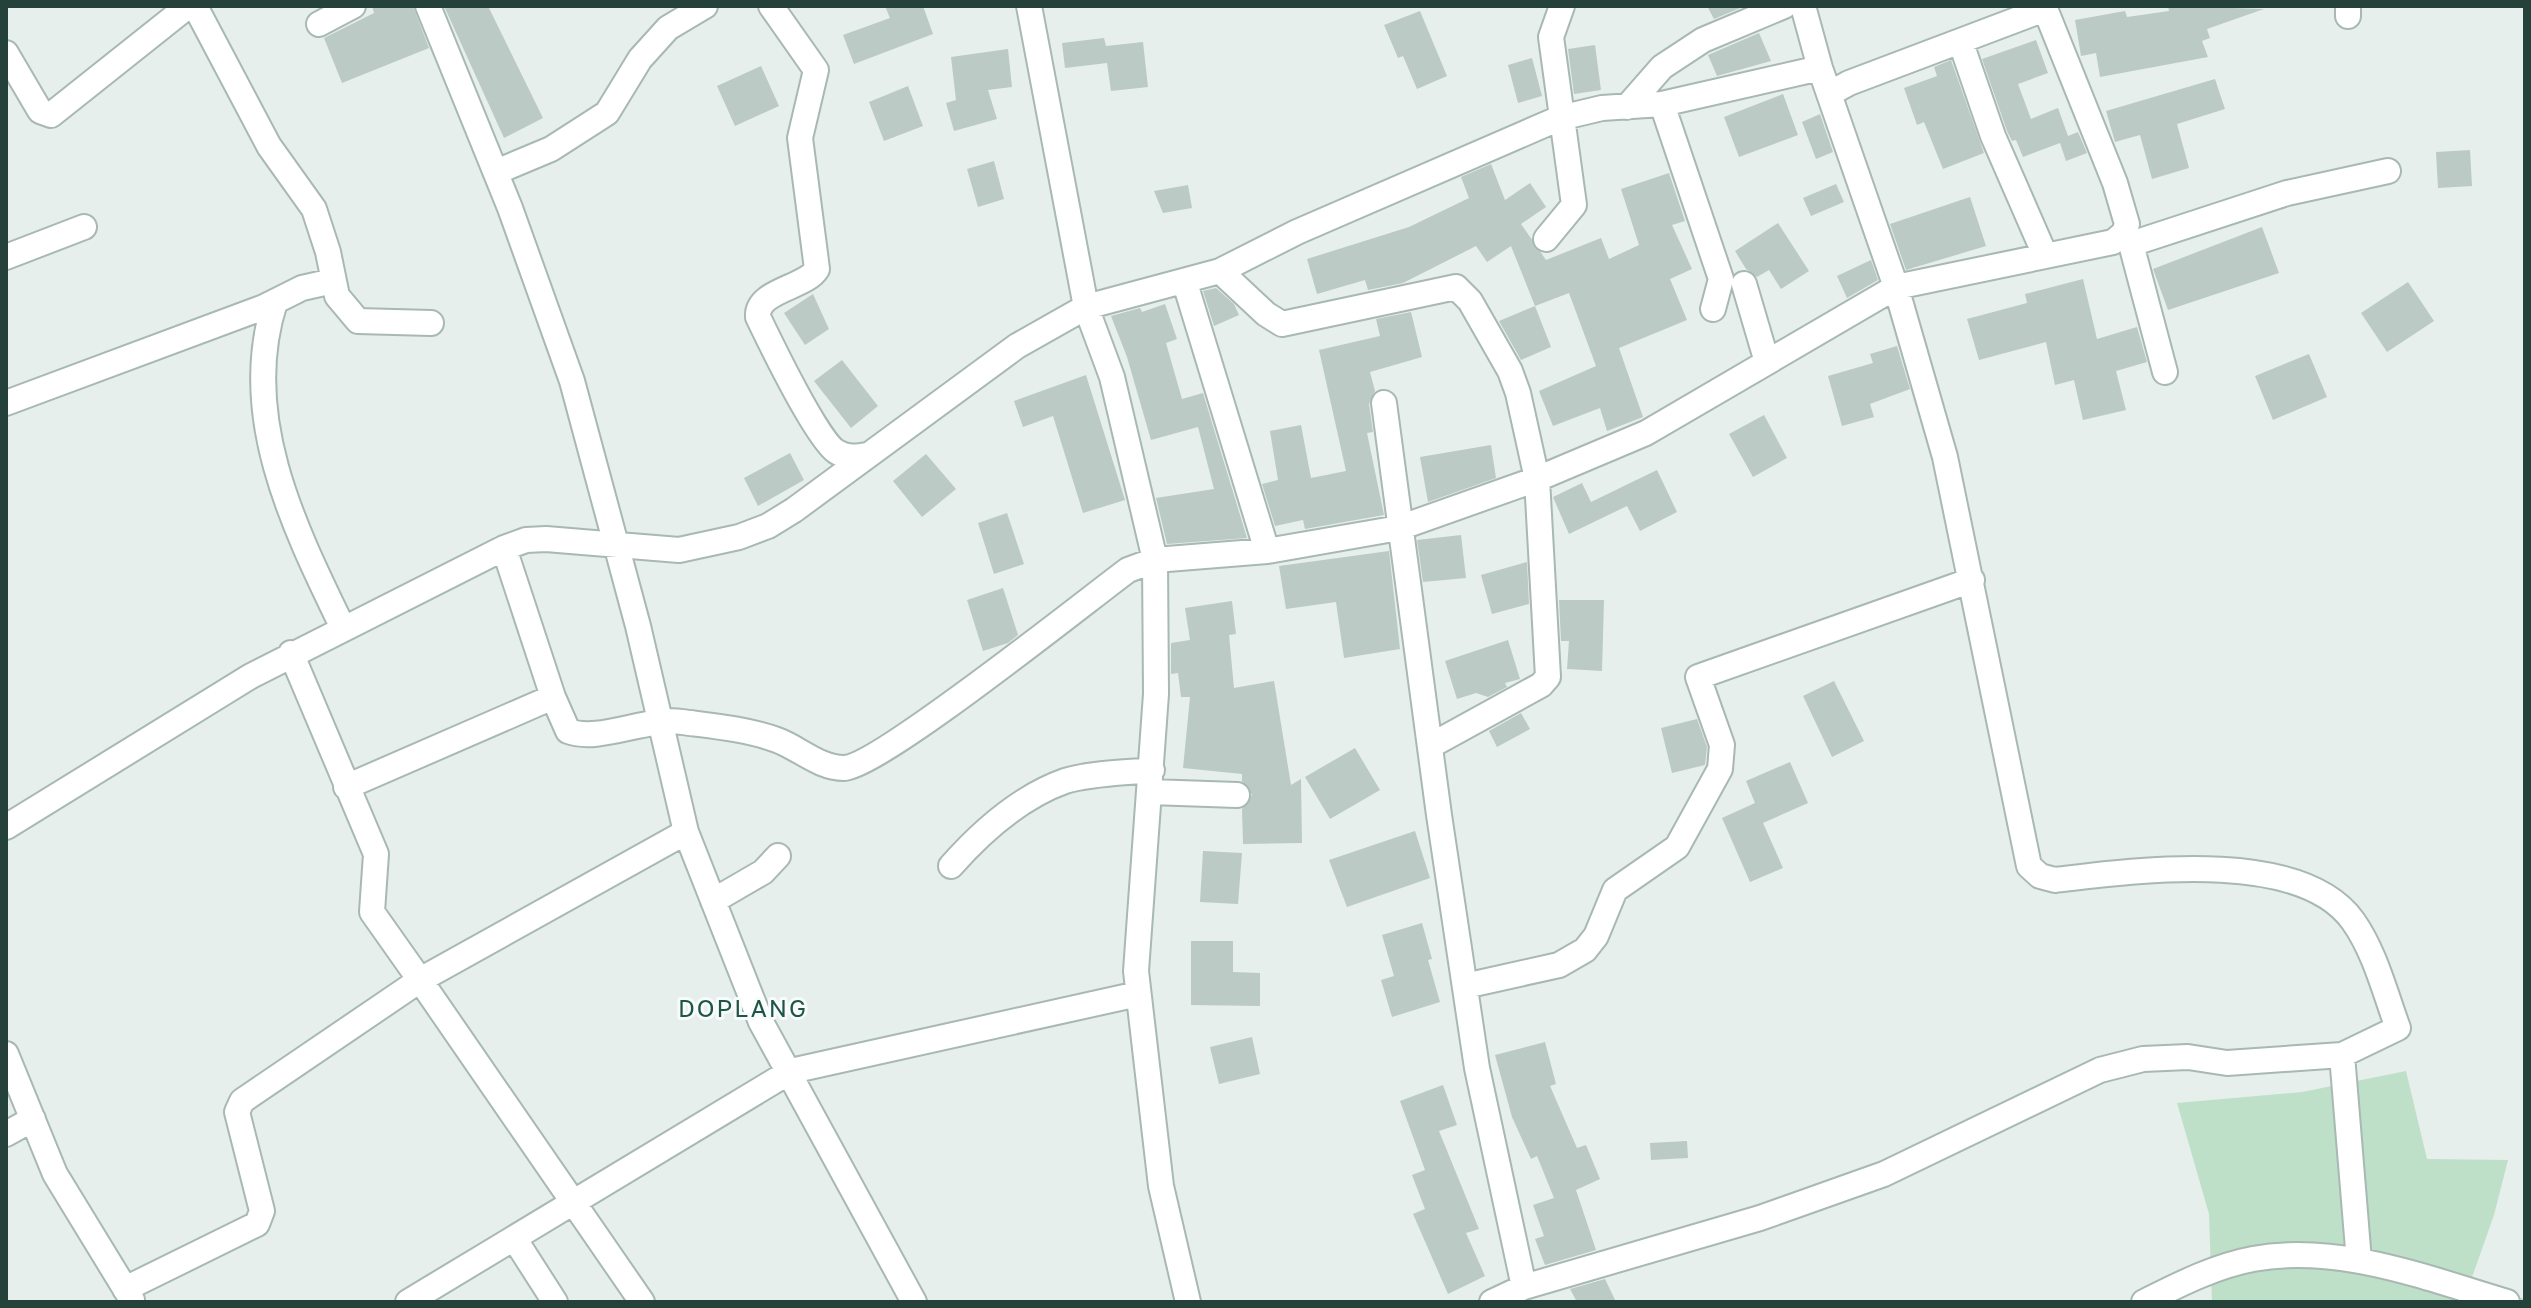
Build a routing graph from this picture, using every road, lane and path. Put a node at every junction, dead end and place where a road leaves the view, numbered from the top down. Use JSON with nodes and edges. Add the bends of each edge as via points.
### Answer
{"nodes":[{"id":1,"x":188,"y":6,"type":"edge"},
{"id":2,"x":195,"y":6,"type":"edge"},
{"id":3,"x":353,"y":6,"type":"edge"},
{"id":4,"x":428,"y":6,"type":"edge"},
{"id":5,"x":705,"y":6,"type":"edge"},
{"id":6,"x":771,"y":6,"type":"edge"},
{"id":7,"x":1029,"y":6,"type":"edge"},
{"id":8,"x":1562,"y":6,"type":"edge"},
{"id":9,"x":1784,"y":6,"type":"edge"},
{"id":10,"x":1803,"y":6,"type":"edge"},
{"id":11,"x":2045,"y":8,"type":"edge"},
{"id":12,"x":319,"y":24,"type":"dead end"},
{"id":13,"x":1961,"y":43,"type":"junction"},
{"id":14,"x":6,"y":53,"type":"edge"},
{"id":15,"x":1820,"y":68,"type":"junction"},
{"id":16,"x":1829,"y":94,"type":"junction"},
{"id":17,"x":1662,"y":104,"type":"junction"},
{"id":18,"x":1627,"y":107,"type":"junction"},
{"id":19,"x":1560,"y":118,"type":"junction"},
{"id":20,"x":2388,"y":171,"type":"dead end"},
{"id":21,"x":496,"y":172,"type":"junction"},
{"id":22,"x":84,"y":227,"type":"dead end"},
{"id":23,"x":1546,"y":239,"type":"dead end"},
{"id":24,"x":2128,"y":239,"type":"junction"},
{"id":25,"x":2045,"y":255,"type":"junction"},
{"id":26,"x":6,"y":257,"type":"edge"},
{"id":27,"x":1220,"y":271,"type":"junction"},
{"id":28,"x":333,"y":281,"type":"junction"},
{"id":29,"x":1185,"y":283,"type":"junction"},
{"id":30,"x":1896,"y":287,"type":"junction"},
{"id":31,"x":275,"y":302,"type":"junction"},
{"id":32,"x":1086,"y":307,"type":"junction"},
{"id":33,"x":431,"y":323,"type":"dead end"},
{"id":34,"x":1767,"y":362,"type":"junction"},
{"id":35,"x":2165,"y":372,"type":"dead end"},
{"id":36,"x":6,"y":403,"type":"edge"},
{"id":37,"x":1384,"y":403,"type":"dead end"},
{"id":38,"x":867,"y":455,"type":"junction"},
{"id":39,"x":1537,"y":479,"type":"junction"},
{"id":40,"x":1405,"y":525,"type":"junction"},
{"id":41,"x":616,"y":544,"type":"junction"},
{"id":42,"x":504,"y":548,"type":"junction"},
{"id":43,"x":1267,"y":551,"type":"junction"},
{"id":44,"x":1155,"y":560,"type":"junction"},
{"id":45,"x":1972,"y":580,"type":"junction"},
{"id":46,"x":343,"y":628,"type":"junction"},
{"id":47,"x":291,"y":653,"type":"junction"},
{"id":48,"x":553,"y":697,"type":"junction"},
{"id":49,"x":660,"y":719,"type":"junction"},
{"id":50,"x":1430,"y":746,"type":"junction"},
{"id":51,"x":1151,"y":781,"type":"junction"},
{"id":52,"x":346,"y":787,"type":"junction"},
{"id":53,"x":1237,"y":795,"type":"dead end"},
{"id":54,"x":6,"y":827,"type":"edge"},
{"id":55,"x":686,"y":832,"type":"junction"},
{"id":56,"x":778,"y":856,"type":"dead end"},
{"id":57,"x":951,"y":866,"type":"dead end"},
{"id":58,"x":713,"y":901,"type":"junction"},
{"id":59,"x":420,"y":980,"type":"junction"},
{"id":60,"x":1465,"y":986,"type":"junction"},
{"id":61,"x":1138,"y":994,"type":"junction"},
{"id":62,"x":6,"y":1054,"type":"edge"},
{"id":63,"x":2342,"y":1055,"type":"junction"},
{"id":64,"x":791,"y":1071,"type":"junction"},
{"id":65,"x":33,"y":1119,"type":"junction"},
{"id":66,"x":6,"y":1134,"type":"edge"},
{"id":67,"x":571,"y":1203,"type":"junction"},
{"id":68,"x":514,"y":1238,"type":"junction"},
{"id":69,"x":2359,"y":1261,"type":"junction"},
{"id":70,"x":1524,"y":1287,"type":"junction"},
{"id":71,"x":129,"y":1296,"type":"edge"},
{"id":72,"x":408,"y":1302,"type":"edge"},
{"id":73,"x":555,"y":1302,"type":"edge"},
{"id":74,"x":642,"y":1302,"type":"edge"},
{"id":75,"x":914,"y":1302,"type":"edge"},
{"id":76,"x":1188,"y":1302,"type":"edge"},
{"id":77,"x":1492,"y":1302,"type":"edge"},
{"id":78,"x":2144,"y":1302,"type":"edge"},
{"id":79,"x":2507,"y":1302,"type":"edge"}],
"edges":[{"from":1,"to":14,"type":"street","via":[[51,115],[40,111]]},
{"from":2,"to":28,"type":"street","via":[[269,146],[314,209]]},
{"from":3,"to":12,"type":"street"},
{"from":4,"to":21,"type":"street"},
{"from":5,"to":21,"type":"street","via":[[668,28],[640,59],[607,113],[551,149]]},
{"from":6,"to":38,"type":"street","via":[[816,70],[800,138],[817,269],[809,280],[761,306],[758,317],[792,386],[833,451],[848,457]]},
{"from":7,"to":32,"type":"street"},
{"from":8,"to":19,"type":"street","via":[[1551,37]]},
{"from":9,"to":18,"type":"street","via":[[1703,40],[1662,67]]},
{"from":10,"to":15,"type":"street"},
{"from":11,"to":13,"type":"street"},
{"from":11,"to":24,"type":"street","via":[[2115,183]]},
{"from":13,"to":16,"type":"street"},
{"from":13,"to":25,"type":"street","via":[[1993,136]]},
{"from":15,"to":16,"type":"street"},
{"from":15,"to":17,"type":"street"},
{"from":16,"to":30,"type":"street"},
{"from":17,"to":18,"type":"street"},
{"from":17,"to":34,"type":"street","via":[[1721,279],[1713,309],[1745,290]]},
{"from":18,"to":19,"type":"street"},
{"from":19,"to":23,"type":"street","via":[[1574,205]]},
{"from":19,"to":27,"type":"street"},
{"from":20,"to":24,"type":"street","via":[[2287,193]]},
{"from":21,"to":41,"type":"street","via":[[572,381]]},
{"from":22,"to":26,"type":"street"},
{"from":24,"to":25,"type":"street"},
{"from":24,"to":35,"type":"street"},
{"from":25,"to":30,"type":"street"},
{"from":27,"to":29,"type":"street"},
{"from":27,"to":39,"type":"street","via":[[1282,324],[1460,289],[1510,371]]},
{"from":28,"to":31,"type":"street","via":[[310,285]]},
{"from":28,"to":33,"type":"street","via":[[342,305],[358,321]]},
{"from":29,"to":32,"type":"street"},
{"from":29,"to":43,"type":"street"},
{"from":30,"to":34,"type":"street"},
{"from":30,"to":45,"type":"street","via":[[1945,457]]},
{"from":31,"to":36,"type":"street"},
{"from":31,"to":46,"type":"street","via":[[263,349],[269,448]]},
{"from":32,"to":38,"type":"street","via":[[1017,346]]},
{"from":32,"to":44,"type":"street","via":[[1112,377]]},
{"from":34,"to":39,"type":"street","via":[[1646,433]]},
{"from":37,"to":40,"type":"street","via":[[1398,487],[1405,491]]},
{"from":38,"to":41,"type":"street","via":[[794,510],[739,537],[679,550]]},
{"from":39,"to":40,"type":"street"},
{"from":39,"to":50,"type":"street","via":[[1548,677]]},
{"from":40,"to":43,"type":"street"},
{"from":40,"to":50,"type":"street"},
{"from":41,"to":42,"type":"street","via":[[546,539]]},
{"from":41,"to":49,"type":"street"},
{"from":42,"to":46,"type":"street"},
{"from":42,"to":48,"type":"street"},
{"from":43,"to":44,"type":"street"},
{"from":44,"to":49,"type":"street","via":[[1128,570],[918,727],[855,766],[832,766],[778,740]]},
{"from":44,"to":51,"type":"street"},
{"from":45,"to":60,"type":"street","via":[[1698,677],[1722,745],[1720,769],[1677,847],[1615,890],[1585,950],[1559,965]]},
{"from":45,"to":63,"type":"street","via":[[2029,866],[2055,880],[2152,868],[2214,867],[2294,883],[2332,899],[2365,943],[2398,1028]]},
{"from":46,"to":47,"type":"street"},
{"from":47,"to":52,"type":"street"},
{"from":47,"to":54,"type":"street"},
{"from":48,"to":49,"type":"street","via":[[564,727],[578,734]]},
{"from":48,"to":52,"type":"street"},
{"from":49,"to":55,"type":"street"},
{"from":50,"to":60,"type":"street"},
{"from":51,"to":53,"type":"street"},
{"from":51,"to":57,"type":"street","via":[[1066,781],[992,825]]},
{"from":51,"to":61,"type":"street","via":[[1136,948]]},
{"from":52,"to":59,"type":"street","via":[[376,857],[372,912]]},
{"from":55,"to":58,"type":"street"},
{"from":55,"to":59,"type":"street"},
{"from":56,"to":58,"type":"street","via":[[763,872]]},
{"from":58,"to":64,"type":"street","via":[[761,1022]]},
{"from":59,"to":67,"type":"street"},
{"from":59,"to":71,"type":"street","via":[[242,1101],[237,1112],[262,1211],[257,1224]]},
{"from":60,"to":70,"type":"street"},
{"from":61,"to":64,"type":"street"},
{"from":61,"to":76,"type":"street","via":[[1161,1186]]},
{"from":62,"to":65,"type":"street"},
{"from":63,"to":69,"type":"street"},
{"from":63,"to":70,"type":"street","via":[[2227,1063],[2188,1057],[2143,1059],[2100,1070],[1884,1174],[1760,1218]]},
{"from":64,"to":67,"type":"street"},
{"from":64,"to":75,"type":"street"},
{"from":65,"to":66,"type":"street"},
{"from":65,"to":71,"type":"street","via":[[55,1174]]},
{"from":67,"to":68,"type":"street"},
{"from":67,"to":74,"type":"street"},
{"from":68,"to":72,"type":"street"},
{"from":68,"to":73,"type":"street"},
{"from":69,"to":78,"type":"street","via":[[2287,1255],[2250,1259]]},
{"from":69,"to":79,"type":"street"},
{"from":70,"to":77,"type":"street"}]}
